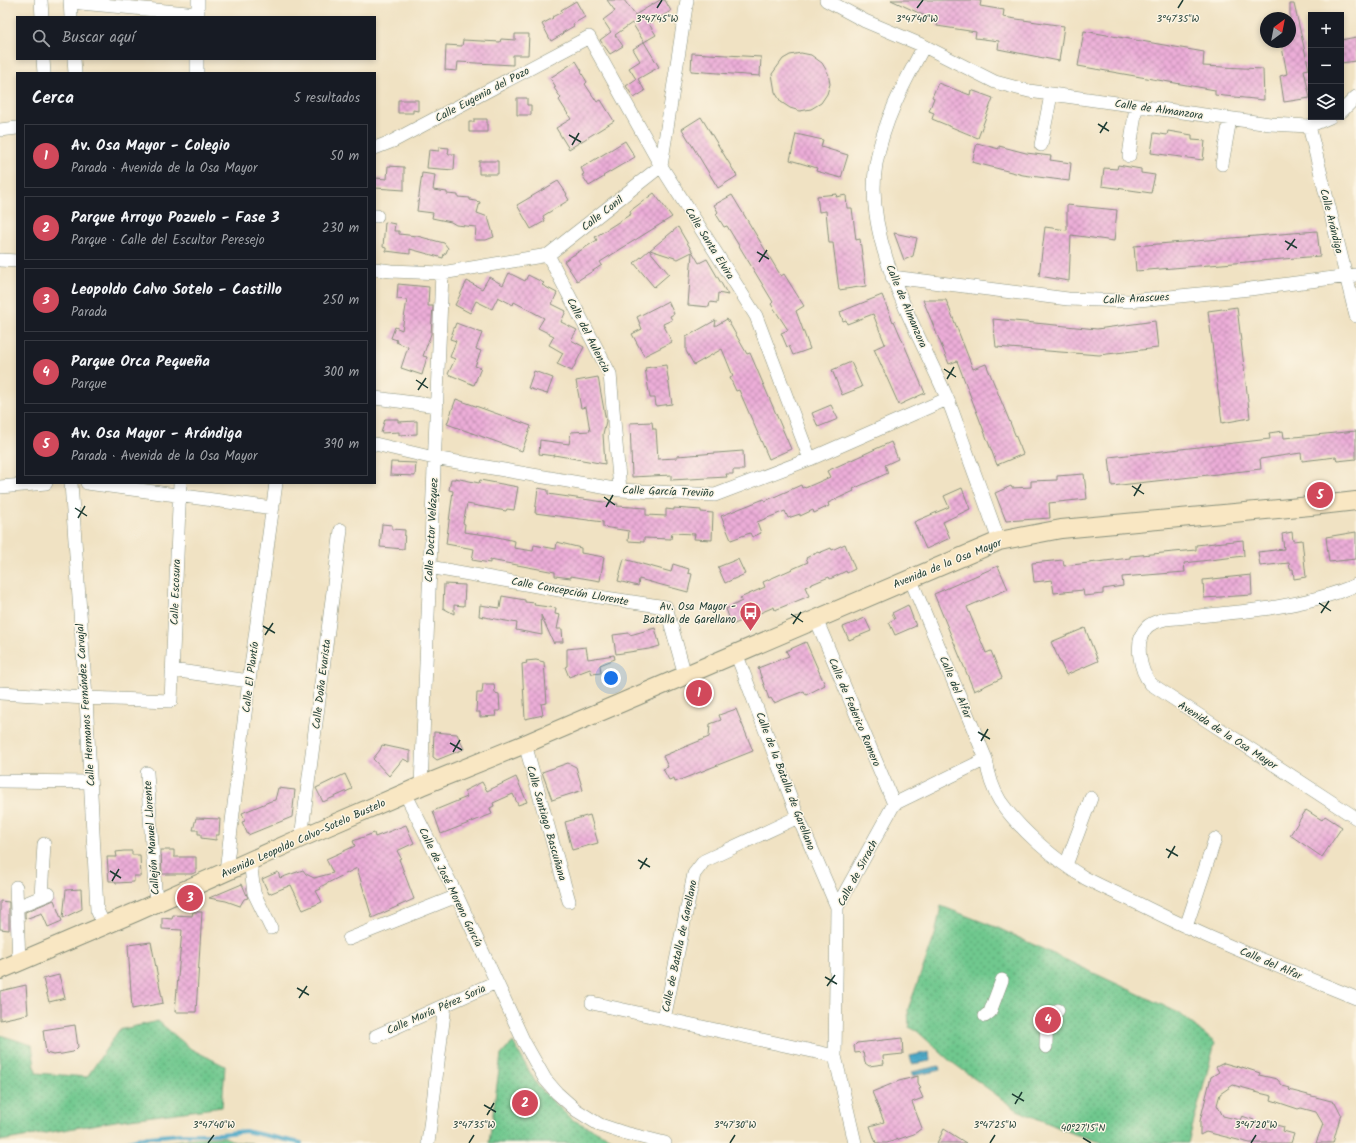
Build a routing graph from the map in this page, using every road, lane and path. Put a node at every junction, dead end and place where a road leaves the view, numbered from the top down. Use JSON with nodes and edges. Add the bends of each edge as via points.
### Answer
{"nodes":[{"id":1,"x":41,"y":0,"type":"edge"},
{"id":2,"x":198,"y":0,"type":"edge"},
{"id":3,"x":687,"y":0,"type":"edge"},
{"id":4,"x":826,"y":0,"type":"edge"},
{"id":5,"x":70,"y":1,"type":"edge"},
{"id":6,"x":198,"y":15,"type":"edge"},
{"id":7,"x":42,"y":16,"type":"edge"},
{"id":8,"x":71,"y":16,"type":"edge"},
{"id":9,"x":589,"y":37,"type":"joint"},
{"id":10,"x":924,"y":46,"type":"junction"},
{"id":11,"x":43,"y":60,"type":"edge"},
{"id":12,"x":74,"y":60,"type":"edge"},
{"id":13,"x":197,"y":60,"type":"edge"},
{"id":14,"x":44,"y":72,"type":"edge"},
{"id":15,"x":74,"y":72,"type":"edge"},
{"id":16,"x":197,"y":72,"type":"edge"},
{"id":17,"x":1051,"y":94,"type":"junction"},
{"id":18,"x":1356,"y":97,"type":"edge"},
{"id":19,"x":1136,"y":106,"type":"junction"},
{"id":20,"x":1344,"y":109,"type":"edge"},
{"id":21,"x":1230,"y":119,"type":"junction"},
{"id":22,"x":1323,"y":120,"type":"edge"},
{"id":23,"x":1309,"y":126,"type":"junction"},
{"id":24,"x":16,"y":128,"type":"edge"},
{"id":25,"x":0,"y":130,"type":"edge"},
{"id":26,"x":1041,"y":145,"type":"dead end"},
{"id":27,"x":376,"y":148,"type":"edge"},
{"id":28,"x":1129,"y":156,"type":"dead end"},
{"id":29,"x":1222,"y":164,"type":"dead end"},
{"id":30,"x":661,"y":166,"type":"junction"},
{"id":31,"x":548,"y":255,"type":"junction"},
{"id":32,"x":0,"y":260,"type":"edge"},
{"id":33,"x":16,"y":261,"type":"edge"},
{"id":34,"x":376,"y":269,"type":"edge"},
{"id":35,"x":442,"y":273,"type":"junction"},
{"id":36,"x":1351,"y":276,"type":"edge"},
{"id":37,"x":892,"y":277,"type":"junction"},
{"id":38,"x":1356,"y":316,"type":"edge"},
{"id":39,"x":376,"y":398,"type":"edge"},
{"id":40,"x":947,"y":399,"type":"junction"},
{"id":41,"x":437,"y":406,"type":"junction"},
{"id":42,"x":376,"y":444,"type":"edge"},
{"id":43,"x":434,"y":458,"type":"junction"},
{"id":44,"x":810,"y":459,"type":"junction"},
{"id":45,"x":34,"y":484,"type":"edge"},
{"id":46,"x":71,"y":484,"type":"edge"},
{"id":47,"x":102,"y":484,"type":"edge"},
{"id":48,"x":276,"y":484,"type":"edge"},
{"id":49,"x":0,"y":487,"type":"edge"},
{"id":50,"x":180,"y":489,"type":"edge"},
{"id":51,"x":620,"y":490,"type":"junction"},
{"id":52,"x":1356,"y":501,"type":"edge"},
{"id":53,"x":273,"y":508,"type":"junction"},
{"id":54,"x":340,"y":530,"type":"dead end"},
{"id":55,"x":999,"y":541,"type":"junction"},
{"id":56,"x":429,"y":567,"type":"junction"},
{"id":57,"x":910,"y":578,"type":"junction"},
{"id":58,"x":1356,"y":586,"type":"edge"},
{"id":59,"x":816,"y":619,"type":"junction"},
{"id":60,"x":736,"y":653,"type":"junction"},
{"id":61,"x":172,"y":670,"type":"junction"},
{"id":62,"x":685,"y":675,"type":"junction"},
{"id":63,"x":249,"y":681,"type":"junction"},
{"id":64,"x":0,"y":693,"type":"edge"},
{"id":65,"x":86,"y":698,"type":"junction"},
{"id":66,"x":608,"y":708,"type":"joint"},
{"id":67,"x":525,"y":744,"type":"junction"},
{"id":68,"x":986,"y":758,"type":"junction"},
{"id":69,"x":147,"y":773,"type":"dead end"},
{"id":70,"x":0,"y":781,"type":"edge"},
{"id":71,"x":90,"y":782,"type":"junction"},
{"id":72,"x":413,"y":790,"type":"junction"},
{"id":73,"x":1091,"y":798,"type":"dead end"},
{"id":74,"x":894,"y":804,"type":"junction"},
{"id":75,"x":798,"y":817,"type":"junction"},
{"id":76,"x":1356,"y":818,"type":"edge"},
{"id":77,"x":301,"y":838,"type":"junction"},
{"id":78,"x":1215,"y":839,"type":"dead end"},
{"id":79,"x":44,"y":844,"type":"dead end"},
{"id":80,"x":250,"y":860,"type":"junction"},
{"id":81,"x":1066,"y":865,"type":"junction"},
{"id":82,"x":226,"y":872,"type":"junction"},
{"id":83,"x":16,"y":887,"type":"dead end"},
{"id":84,"x":457,"y":896,"type":"junction"},
{"id":85,"x":569,"y":901,"type":"dead end"},
{"id":86,"x":156,"y":903,"type":"junction"},
{"id":87,"x":17,"y":907,"type":"junction"},
{"id":88,"x":837,"y":907,"type":"junction"},
{"id":89,"x":104,"y":925,"type":"junction"},
{"id":90,"x":1186,"y":927,"type":"junction"},
{"id":91,"x":271,"y":928,"type":"dead end"},
{"id":92,"x":349,"y":939,"type":"dead end"},
{"id":93,"x":19,"y":962,"type":"junction"},
{"id":94,"x":0,"y":970,"type":"edge"},
{"id":95,"x":1002,"y":980,"type":"dead end"},
{"id":96,"x":496,"y":982,"type":"junction"},
{"id":97,"x":1356,"y":998,"type":"edge"},
{"id":98,"x":592,"y":1003,"type":"dead end"},
{"id":99,"x":445,"y":1005,"type":"junction"},
{"id":100,"x":1058,"y":1010,"type":"dead end"},
{"id":101,"x":985,"y":1016,"type":"dead end"},
{"id":102,"x":664,"y":1019,"type":"junction"},
{"id":103,"x":376,"y":1036,"type":"dead end"},
{"id":104,"x":1046,"y":1047,"type":"dead end"},
{"id":105,"x":835,"y":1056,"type":"junction"},
{"id":106,"x":428,"y":1143,"type":"edge"},
{"id":107,"x":665,"y":1143,"type":"edge"},
{"id":108,"x":855,"y":1143,"type":"edge"}],
"edges":[{"from":1,"to":7,"type":"street"},
{"from":2,"to":6,"type":"street"},
{"from":3,"to":30,"type":"street"},
{"from":4,"to":10,"type":"street","name":"Calle de Almanzora","via":[[865,22]]},
{"from":5,"to":6,"type":"street"},
{"from":5,"to":8,"type":"street"},
{"from":9,"to":27,"type":"street","name":"Calle Eugenia del Pozo"},
{"from":9,"to":30,"type":"street","name":"Calle Santa Elvira"},
{"from":10,"to":17,"type":"street","name":"Calle de Almanzora","via":[[995,82]]},
{"from":10,"to":37,"type":"street","name":"Calle de Almanzora","via":[[902,88],[884,134],[876,164],[874,200],[880,237]]},
{"from":11,"to":14,"type":"street"},
{"from":12,"to":15,"type":"street"},
{"from":13,"to":16,"type":"street"},
{"from":17,"to":19,"type":"street","name":"Calle de Almanzora"},
{"from":17,"to":26,"type":"street"},
{"from":18,"to":20,"type":"street"},
{"from":19,"to":21,"type":"street","name":"Calle de Almanzora"},
{"from":19,"to":28,"type":"street"},
{"from":21,"to":23,"type":"street","name":"Calle de Almanzora"},
{"from":21,"to":29,"type":"street"},
{"from":22,"to":23,"type":"street","name":"Calle de Almanzora"},
{"from":23,"to":36,"type":"street","name":"Calle Arándiga"},
{"from":24,"to":25,"type":"street"},
{"from":30,"to":31,"type":"street","name":"Calle Conil"},
{"from":30,"to":44,"type":"street","name":"Calle Santa Elvira","via":[[756,316]]},
{"from":31,"to":35,"type":"street","name":"Calle Conil"},
{"from":31,"to":51,"type":"street","name":"Calle del Aulencia","via":[[610,374]]},
{"from":32,"to":33,"type":"street"},
{"from":34,"to":35,"type":"street","name":"Calle Conil"},
{"from":35,"to":41,"type":"street","name":"Calle Doctor Velázquez"},
{"from":36,"to":37,"type":"street","name":"Calle Arascues","via":[[1129,301],[1068,299]]},
{"from":36,"to":38,"type":"street","name":"Calle Arándiga"},
{"from":37,"to":40,"type":"street","name":"Calle de Almanzora"},
{"from":39,"to":41,"type":"street"},
{"from":40,"to":44,"type":"street","name":"Calle García Treviño"},
{"from":40,"to":55,"type":"street","name":"Calle de Almanzora"},
{"from":41,"to":43,"type":"street","name":"Calle Doctor Velázquez"},
{"from":42,"to":43,"type":"street","name":"Calle García Treviño"},
{"from":43,"to":51,"type":"street","name":"Calle García Treviño"},
{"from":43,"to":56,"type":"street","name":"Calle Doctor Velázquez"},
{"from":44,"to":51,"type":"street","name":"Calle García Treviño","via":[[715,495]]},
{"from":45,"to":49,"type":"street"},
{"from":46,"to":65,"type":"street","name":"Calle Hermanos Fernández Carvajal"},
{"from":47,"to":50,"type":"street"},
{"from":48,"to":53,"type":"street","name":"Calle El Plantío"},
{"from":50,"to":53,"type":"street"},
{"from":50,"to":61,"type":"street","name":"Calle Escosura"},
{"from":52,"to":55,"type":"main road","name":"Avenida de la Osa Mayor","via":[[1060,528]]},
{"from":53,"to":63,"type":"street","name":"Calle El Plantío"},
{"from":54,"to":77,"type":"street","name":"Calle Doña Evarista"},
{"from":55,"to":57,"type":"main road","name":"Avenida de la Osa Mayor"},
{"from":56,"to":62,"type":"street","name":"Calle Concepción Llorente","via":[[666,607]]},
{"from":56,"to":72,"type":"street","name":"Calle Doctor Velázquez"},
{"from":57,"to":59,"type":"main road","name":"Avenida de la Osa Mayor"},
{"from":57,"to":68,"type":"street","name":"Calle del Alfar"},
{"from":58,"to":76,"type":"street","name":"Avenida de la Osa Mayor","via":[[1312,600],[1276,607],[1153,623],[1141,636],[1140,643],[1143,668],[1150,684]]},
{"from":59,"to":60,"type":"main road","name":"Avenida de la Osa Mayor"},
{"from":59,"to":74,"type":"street","name":"Calle de Federico Romero"},
{"from":60,"to":62,"type":"main road","name":"Avenida de la Osa Mayor"},
{"from":60,"to":75,"type":"street","name":"Calle de la Batalla de Garellano"},
{"from":61,"to":63,"type":"street"},
{"from":61,"to":65,"type":"street","name":"Calle Escosura","via":[[171,701]]},
{"from":62,"to":66,"type":"main road","name":"Avenida de la Osa Mayor"},
{"from":63,"to":82,"type":"street","name":"Calle El Plantío"},
{"from":64,"to":65,"type":"street"},
{"from":65,"to":71,"type":"street","name":"Calle Hermanos Fernández Carvajal"},
{"from":66,"to":67,"type":"main road","name":"Avenida Leopoldo Calvo-Sotelo Bustelo"},
{"from":67,"to":72,"type":"main road","name":"Avenida Leopoldo Calvo-Sotelo Bustelo"},
{"from":67,"to":85,"type":"street","name":"Calle Santiago Bascuñana"},
{"from":68,"to":74,"type":"street"},
{"from":68,"to":81,"type":"street","name":"Calle del Alfar","via":[[989,776],[1000,800],[1016,821]]},
{"from":69,"to":86,"type":"street","name":"Callejón Manuel Llorente"},
{"from":70,"to":71,"type":"street"},
{"from":71,"to":89,"type":"street","name":"Calle Hermanos Fernández Carvajal","via":[[97,910]]},
{"from":72,"to":77,"type":"main road","name":"Avenida Leopoldo Calvo-Sotelo Bustelo"},
{"from":72,"to":84,"type":"street","name":"Calle de José Moreno García"},
{"from":73,"to":81,"type":"street"},
{"from":74,"to":88,"type":"street","name":"Calle de Sirrach"},
{"from":75,"to":88,"type":"street","name":"Calle de la Batalla de Garellano"},
{"from":75,"to":102,"type":"street","name":"Calle de Batalla de Garellano","via":[[704,861],[694,874]]},
{"from":77,"to":80,"type":"main road","name":"Avenida Leopoldo Calvo-Sotelo Bustelo"},
{"from":78,"to":90,"type":"street"},
{"from":79,"to":87,"type":"street","via":[[45,896]]},
{"from":80,"to":82,"type":"main road","name":"Avenida Leopoldo Calvo-Sotelo Bustelo"},
{"from":80,"to":91,"type":"street","via":[[254,894]]},
{"from":81,"to":90,"type":"street","name":"Calle del Alfar"},
{"from":82,"to":86,"type":"main road","name":"Avenida Leopoldo Calvo-Sotelo Bustelo"},
{"from":83,"to":87,"type":"street"},
{"from":84,"to":92,"type":"street"},
{"from":84,"to":96,"type":"street","name":"Calle de José Moreno García"},
{"from":86,"to":89,"type":"main road","name":"Avenida Leopoldo Calvo-Sotelo Bustelo"},
{"from":87,"to":93,"type":"street"},
{"from":88,"to":105,"type":"street","name":"Calle de Sirrach"},
{"from":89,"to":93,"type":"main road","name":"Avenida Leopoldo Calvo-Sotelo Bustelo"},
{"from":90,"to":97,"type":"street","name":"Calle del Alfar"},
{"from":93,"to":94,"type":"main road","name":"Avenida Leopoldo Calvo-Sotelo Bustelo"},
{"from":95,"to":101,"type":"street","via":[[990,1012]]},
{"from":96,"to":99,"type":"street","name":"Calle María Pérez Soria"},
{"from":96,"to":107,"type":"street","name":"Calle de José Moreno García","via":[[537,1067],[557,1093],[576,1110],[600,1125]]},
{"from":98,"to":102,"type":"street","name":"Calle de Batalla de Garellano"},
{"from":99,"to":103,"type":"street","name":"Calle María Pérez Soria"},
{"from":99,"to":106,"type":"street"},
{"from":100,"to":104,"type":"street","via":[[1048,1021]]},
{"from":102,"to":105,"type":"street","name":"Calle de Batalla de Garellano"},
{"from":105,"to":108,"type":"street","name":"Calle de Sirrach"}]}
